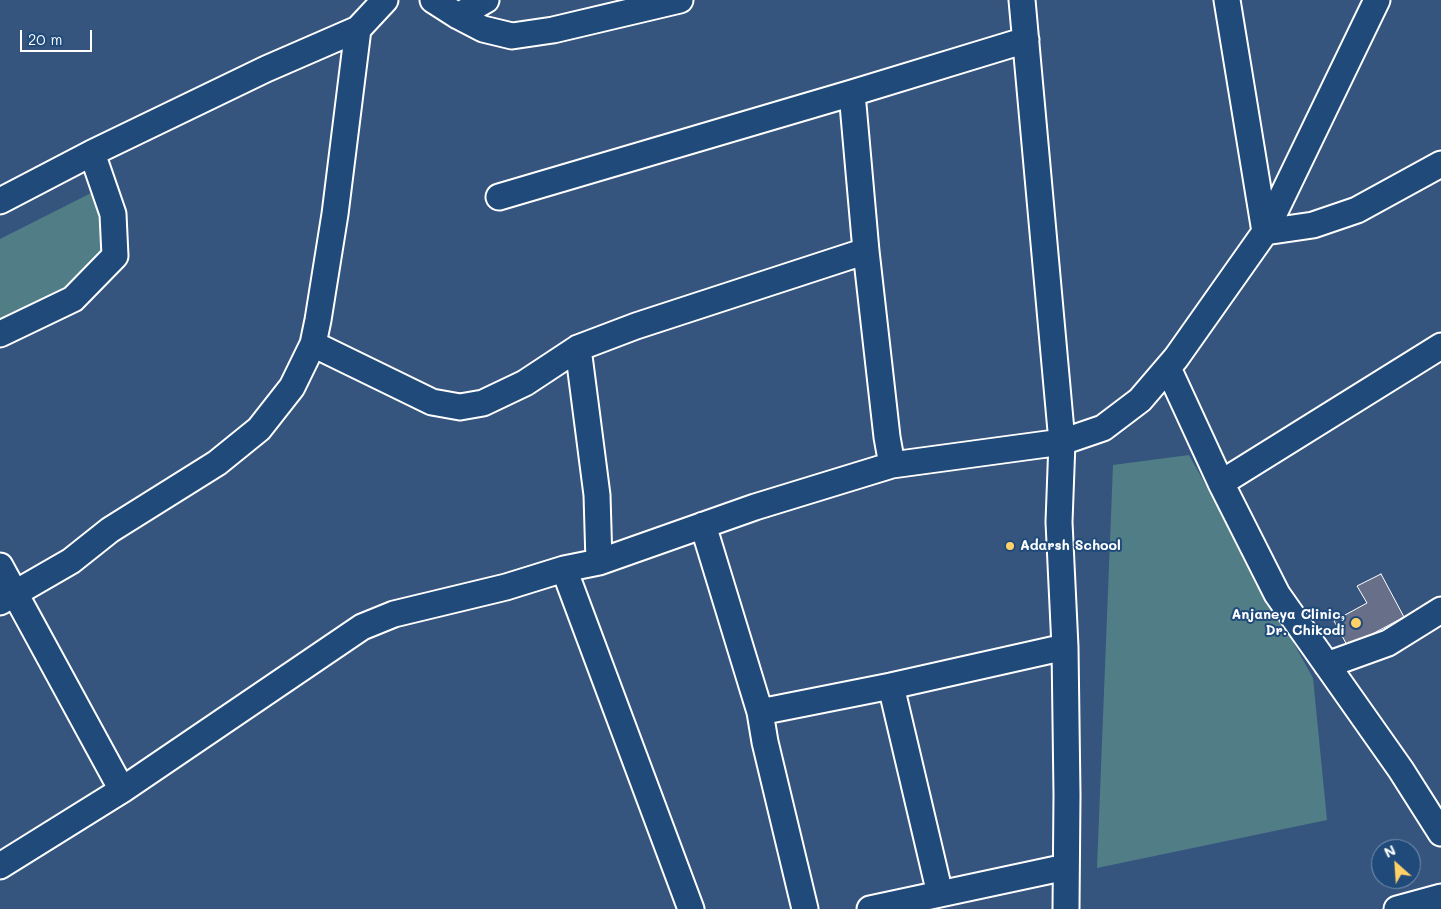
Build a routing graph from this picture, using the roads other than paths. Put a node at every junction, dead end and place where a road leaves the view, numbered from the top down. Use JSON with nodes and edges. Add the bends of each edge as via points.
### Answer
{"nodes":[{"id":1,"x":385,"y":0,"type":"edge"},
{"id":2,"x":432,"y":0,"type":"edge"},
{"id":3,"x":486,"y":0,"type":"edge"},
{"id":4,"x":680,"y":0,"type":"edge"},
{"id":5,"x":1022,"y":0,"type":"edge"},
{"id":6,"x":1226,"y":0,"type":"edge"},
{"id":7,"x":1377,"y":0,"type":"edge"},
{"id":8,"x":458,"y":16,"type":"junction"},
{"id":9,"x":358,"y":28,"type":"junction"},
{"id":10,"x":1026,"y":40,"type":"junction"},
{"id":11,"x":852,"y":93,"type":"junction"},
{"id":12,"x":92,"y":153,"type":"junction"},
{"id":13,"x":1441,"y":164,"type":"edge"},
{"id":14,"x":499,"y":197,"type":"dead end"},
{"id":15,"x":0,"y":201,"type":"edge"},
{"id":16,"x":1265,"y":232,"type":"junction"},
{"id":17,"x":866,"y":251,"type":"junction"},
{"id":18,"x":0,"y":334,"type":"edge"},
{"id":19,"x":313,"y":344,"type":"junction"},
{"id":20,"x":1441,"y":346,"type":"edge"},
{"id":21,"x":578,"y":348,"type":"junction"},
{"id":22,"x":1168,"y":368,"type":"junction"},
{"id":23,"x":1062,"y":442,"type":"junction"},
{"id":24,"x":892,"y":465,"type":"junction"},
{"id":25,"x":1221,"y":483,"type":"junction"},
{"id":26,"x":703,"y":525,"type":"junction"},
{"id":27,"x":599,"y":562,"type":"junction"},
{"id":28,"x":0,"y":566,"type":"edge"},
{"id":29,"x":564,"y":569,"type":"junction"},
{"id":30,"x":7,"y":598,"type":"edge"},
{"id":31,"x":1441,"y":610,"type":"edge"},
{"id":32,"x":1064,"y":647,"type":"junction"},
{"id":33,"x":1327,"y":665,"type":"junction"},
{"id":34,"x":891,"y":686,"type":"junction"},
{"id":35,"x":760,"y":712,"type":"junction"},
{"id":36,"x":122,"y":790,"type":"junction"},
{"id":37,"x":1441,"y":833,"type":"edge"},
{"id":38,"x":0,"y":866,"type":"edge"},
{"id":39,"x":1066,"y":867,"type":"junction"},
{"id":40,"x":940,"y":894,"type":"junction"},
{"id":41,"x":1441,"y":897,"type":"edge"},
{"id":42,"x":691,"y":909,"type":"edge"},
{"id":43,"x":805,"y":909,"type":"edge"},
{"id":44,"x":870,"y":909,"type":"edge"},
{"id":45,"x":1066,"y":909,"type":"edge"},
{"id":46,"x":1397,"y":909,"type":"edge"}],
"edges":[{"from":1,"to":9,"type":"street"},
{"from":2,"to":8,"type":"street"},
{"from":3,"to":8,"type":"street"},
{"from":4,"to":8,"type":"street","via":[[553,30],[512,36],[483,29]]},
{"from":5,"to":10,"type":"street"},
{"from":6,"to":16,"type":"street"},
{"from":7,"to":16,"type":"street"},
{"from":9,"to":12,"type":"street"},
{"from":9,"to":19,"type":"street","via":[[335,214]]},
{"from":10,"to":11,"type":"street"},
{"from":10,"to":23,"type":"street"},
{"from":11,"to":14,"type":"street"},
{"from":11,"to":17,"type":"street"},
{"from":12,"to":15,"type":"street"},
{"from":12,"to":18,"type":"street","via":[[113,214],[115,256],[73,299]]},
{"from":13,"to":16,"type":"street","via":[[1358,210],[1313,225]]},
{"from":16,"to":22,"type":"street"},
{"from":17,"to":21,"type":"street"},
{"from":17,"to":24,"type":"street"},
{"from":19,"to":21,"type":"street","via":[[432,402],[460,407],[483,403],[524,383]]},
{"from":19,"to":30,"type":"street","via":[[292,387],[259,428],[217,463],[110,530],[71,561]]},
{"from":20,"to":25,"type":"street"},
{"from":21,"to":27,"type":"street","via":[[597,495]]},
{"from":22,"to":23,"type":"street","via":[[1140,400],[1103,428]]},
{"from":22,"to":25,"type":"street"},
{"from":23,"to":24,"type":"street"},
{"from":23,"to":32,"type":"street","via":[[1059,522]]},
{"from":24,"to":26,"type":"street"},
{"from":25,"to":33,"type":"street","via":[[1278,594]]},
{"from":26,"to":27,"type":"street"},
{"from":26,"to":35,"type":"street"},
{"from":27,"to":29,"type":"street"},
{"from":28,"to":30,"type":"street"},
{"from":29,"to":36,"type":"street","via":[[506,587],[394,614],[362,627]]},
{"from":29,"to":42,"type":"street"},
{"from":30,"to":36,"type":"street"},
{"from":31,"to":33,"type":"street","via":[[1388,643]]},
{"from":32,"to":34,"type":"street"},
{"from":32,"to":39,"type":"street"},
{"from":33,"to":37,"type":"street"},
{"from":34,"to":35,"type":"street"},
{"from":34,"to":40,"type":"street"},
{"from":35,"to":43,"type":"street"},
{"from":36,"to":38,"type":"street"},
{"from":39,"to":40,"type":"street"},
{"from":39,"to":45,"type":"street"},
{"from":40,"to":44,"type":"street"},
{"from":41,"to":46,"type":"street"}]}
